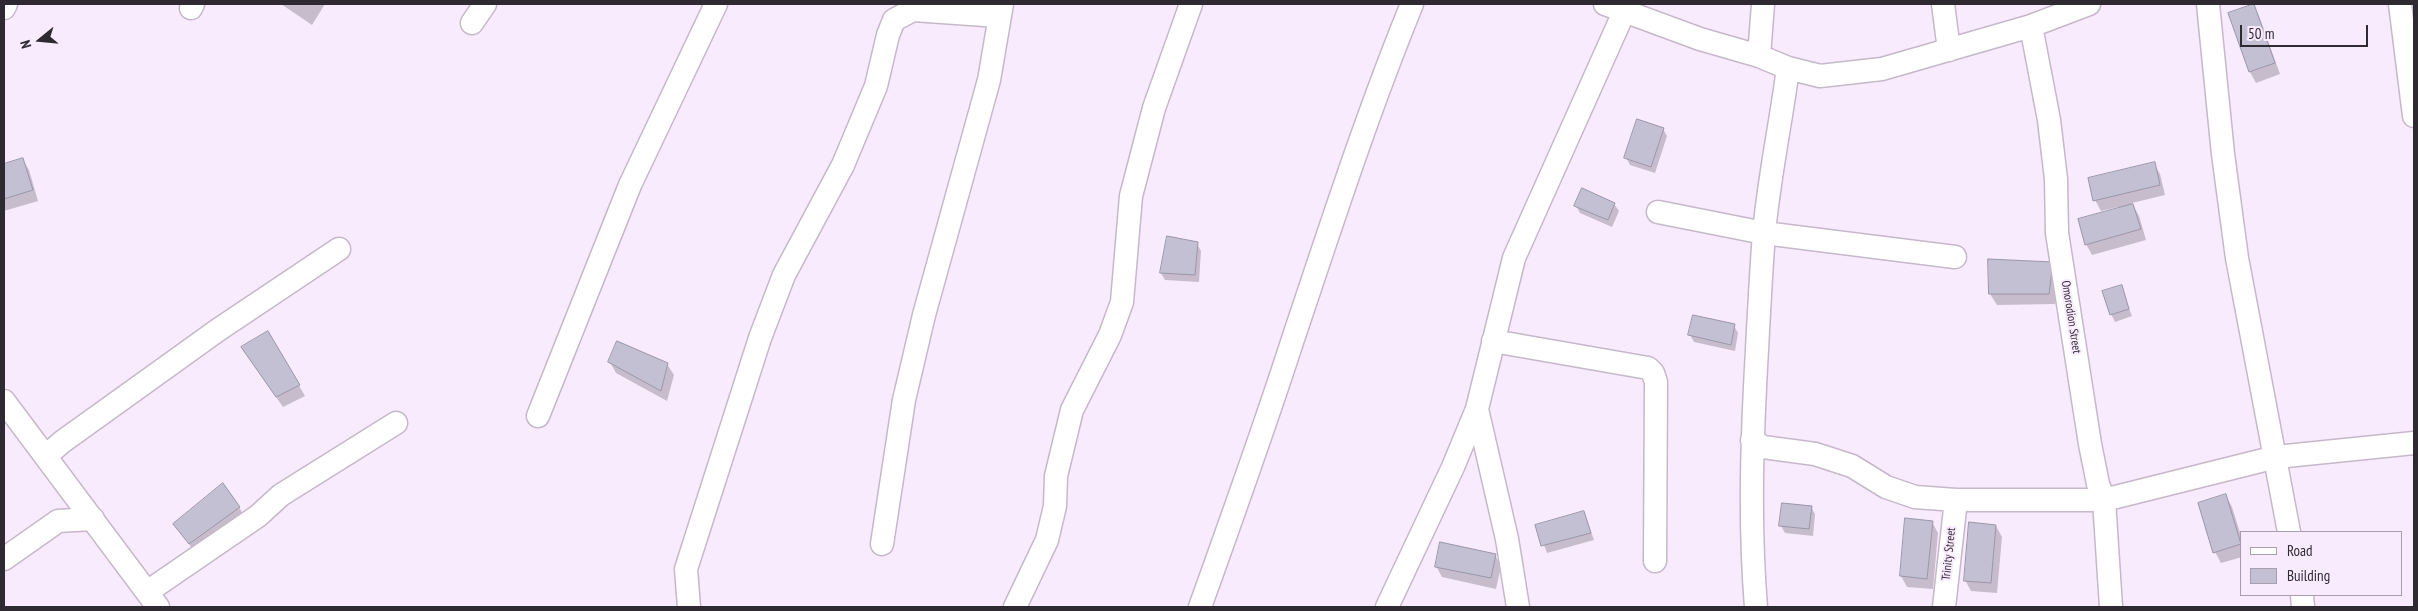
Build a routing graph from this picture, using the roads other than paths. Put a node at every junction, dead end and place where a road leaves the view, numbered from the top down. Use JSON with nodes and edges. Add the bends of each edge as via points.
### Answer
{"nodes":[{"id":1,"x":6,"y":4,"type":"edge"},
{"id":2,"x":485,"y":4,"type":"edge"},
{"id":3,"x":716,"y":4,"type":"edge"},
{"id":4,"x":1191,"y":4,"type":"edge"},
{"id":5,"x":1412,"y":4,"type":"edge"},
{"id":6,"x":1763,"y":4,"type":"edge"},
{"id":7,"x":1943,"y":4,"type":"edge"},
{"id":8,"x":2089,"y":4,"type":"edge"},
{"id":9,"x":2208,"y":4,"type":"edge"},
{"id":10,"x":2400,"y":4,"type":"edge"},
{"id":11,"x":4,"y":8,"type":"edge"},
{"id":12,"x":1614,"y":8,"type":"edge"},
{"id":13,"x":901,"y":10,"type":"edge"},
{"id":14,"x":1001,"y":10,"type":"edge"},
{"id":15,"x":472,"y":23,"type":"dead end"},
{"id":16,"x":2031,"y":26,"type":"junction"},
{"id":17,"x":1949,"y":50,"type":"junction"},
{"id":18,"x":1759,"y":56,"type":"junction"},
{"id":19,"x":1788,"y":68,"type":"junction"},
{"id":20,"x":2413,"y":102,"type":"edge"},
{"id":21,"x":1658,"y":212,"type":"dead end"},
{"id":22,"x":1764,"y":233,"type":"junction"},
{"id":23,"x":338,"y":249,"type":"dead end"},
{"id":24,"x":1955,"y":257,"type":"dead end"},
{"id":25,"x":1493,"y":341,"type":"junction"},
{"id":26,"x":4,"y":401,"type":"edge"},
{"id":27,"x":1477,"y":409,"type":"junction"},
{"id":28,"x":538,"y":416,"type":"dead end"},
{"id":29,"x":396,"y":424,"type":"dead end"},
{"id":30,"x":1752,"y":440,"type":"junction"},
{"id":31,"x":2414,"y":442,"type":"edge"},
{"id":32,"x":46,"y":456,"type":"junction"},
{"id":33,"x":2276,"y":457,"type":"junction"},
{"id":34,"x":70,"y":488,"type":"junction"},
{"id":35,"x":1956,"y":500,"type":"junction"},
{"id":36,"x":2104,"y":500,"type":"junction"},
{"id":37,"x":93,"y":519,"type":"junction"},
{"id":38,"x":58,"y":521,"type":"junction"},
{"id":39,"x":2289,"y":531,"type":"edge"},
{"id":40,"x":882,"y":544,"type":"dead end"},
{"id":41,"x":4,"y":559,"type":"edge"},
{"id":42,"x":1655,"y":562,"type":"dead end"},
{"id":43,"x":152,"y":600,"type":"edge"},
{"id":44,"x":689,"y":607,"type":"edge"},
{"id":45,"x":1015,"y":607,"type":"edge"},
{"id":46,"x":1200,"y":607,"type":"edge"},
{"id":47,"x":1387,"y":607,"type":"edge"},
{"id":48,"x":1518,"y":607,"type":"edge"},
{"id":49,"x":1756,"y":607,"type":"edge"},
{"id":50,"x":1944,"y":607,"type":"edge"},
{"id":51,"x":2111,"y":607,"type":"edge"}],
"edges":[{"from":1,"to":11,"type":"street"},
{"from":2,"to":15,"type":"street"},
{"from":3,"to":28,"type":"street","via":[[630,185]]},
{"from":4,"to":45,"type":"street","via":[[1154,108],[1131,196],[1122,302],[1110,335],[1072,410],[1056,476],[1047,540]]},
{"from":5,"to":46,"type":"street","via":[[1346,179]]},
{"from":6,"to":18,"type":"street"},
{"from":7,"to":17,"type":"street"},
{"from":8,"to":16,"type":"street"},
{"from":9,"to":33,"type":"street","via":[[2237,258]]},
{"from":10,"to":20,"type":"street"},
{"from":12,"to":18,"type":"street"},
{"from":12,"to":25,"type":"street","via":[[1514,258]]},
{"from":13,"to":14,"type":"street"},
{"from":13,"to":44,"type":"street","via":[[888,35],[876,86],[842,165],[784,275],[760,338],[686,569]]},
{"from":14,"to":40,"type":"street","via":[[989,80],[904,400]]},
{"from":16,"to":17,"type":"street"},
{"from":16,"to":36,"type":"street","name":"Omorodion Street","via":[[2050,120],[2057,233],[2090,444]]},
{"from":17,"to":19,"type":"street","via":[[1882,70],[1820,76]]},
{"from":18,"to":19,"type":"street"},
{"from":19,"to":22,"type":"street"},
{"from":21,"to":22,"type":"street"},
{"from":22,"to":24,"type":"street"},
{"from":22,"to":30,"type":"street"},
{"from":23,"to":32,"type":"street","via":[[218,330]]},
{"from":25,"to":27,"type":"street"},
{"from":25,"to":42,"type":"street","via":[[1648,368],[1653,373],[1656,382]]},
{"from":26,"to":32,"type":"street"},
{"from":27,"to":47,"type":"street"},
{"from":27,"to":48,"type":"street","via":[[1507,539]]},
{"from":29,"to":43,"type":"street","via":[[281,495]]},
{"from":30,"to":35,"type":"street","via":[[1763,447],[1815,454],[1852,466],[1886,487],[1915,497]]},
{"from":30,"to":49,"type":"street","via":[[1752,561]]},
{"from":31,"to":33,"type":"street"},
{"from":32,"to":34,"type":"street"},
{"from":33,"to":36,"type":"street"},
{"from":33,"to":39,"type":"street"},
{"from":34,"to":37,"type":"street"},
{"from":34,"to":38,"type":"street"},
{"from":35,"to":36,"type":"street"},
{"from":35,"to":50,"type":"street","name":"Trinity Street"},
{"from":36,"to":51,"type":"street","name":"Omorodion Street"},
{"from":37,"to":38,"type":"street"},
{"from":37,"to":43,"type":"street"},
{"from":38,"to":41,"type":"street"}]}
